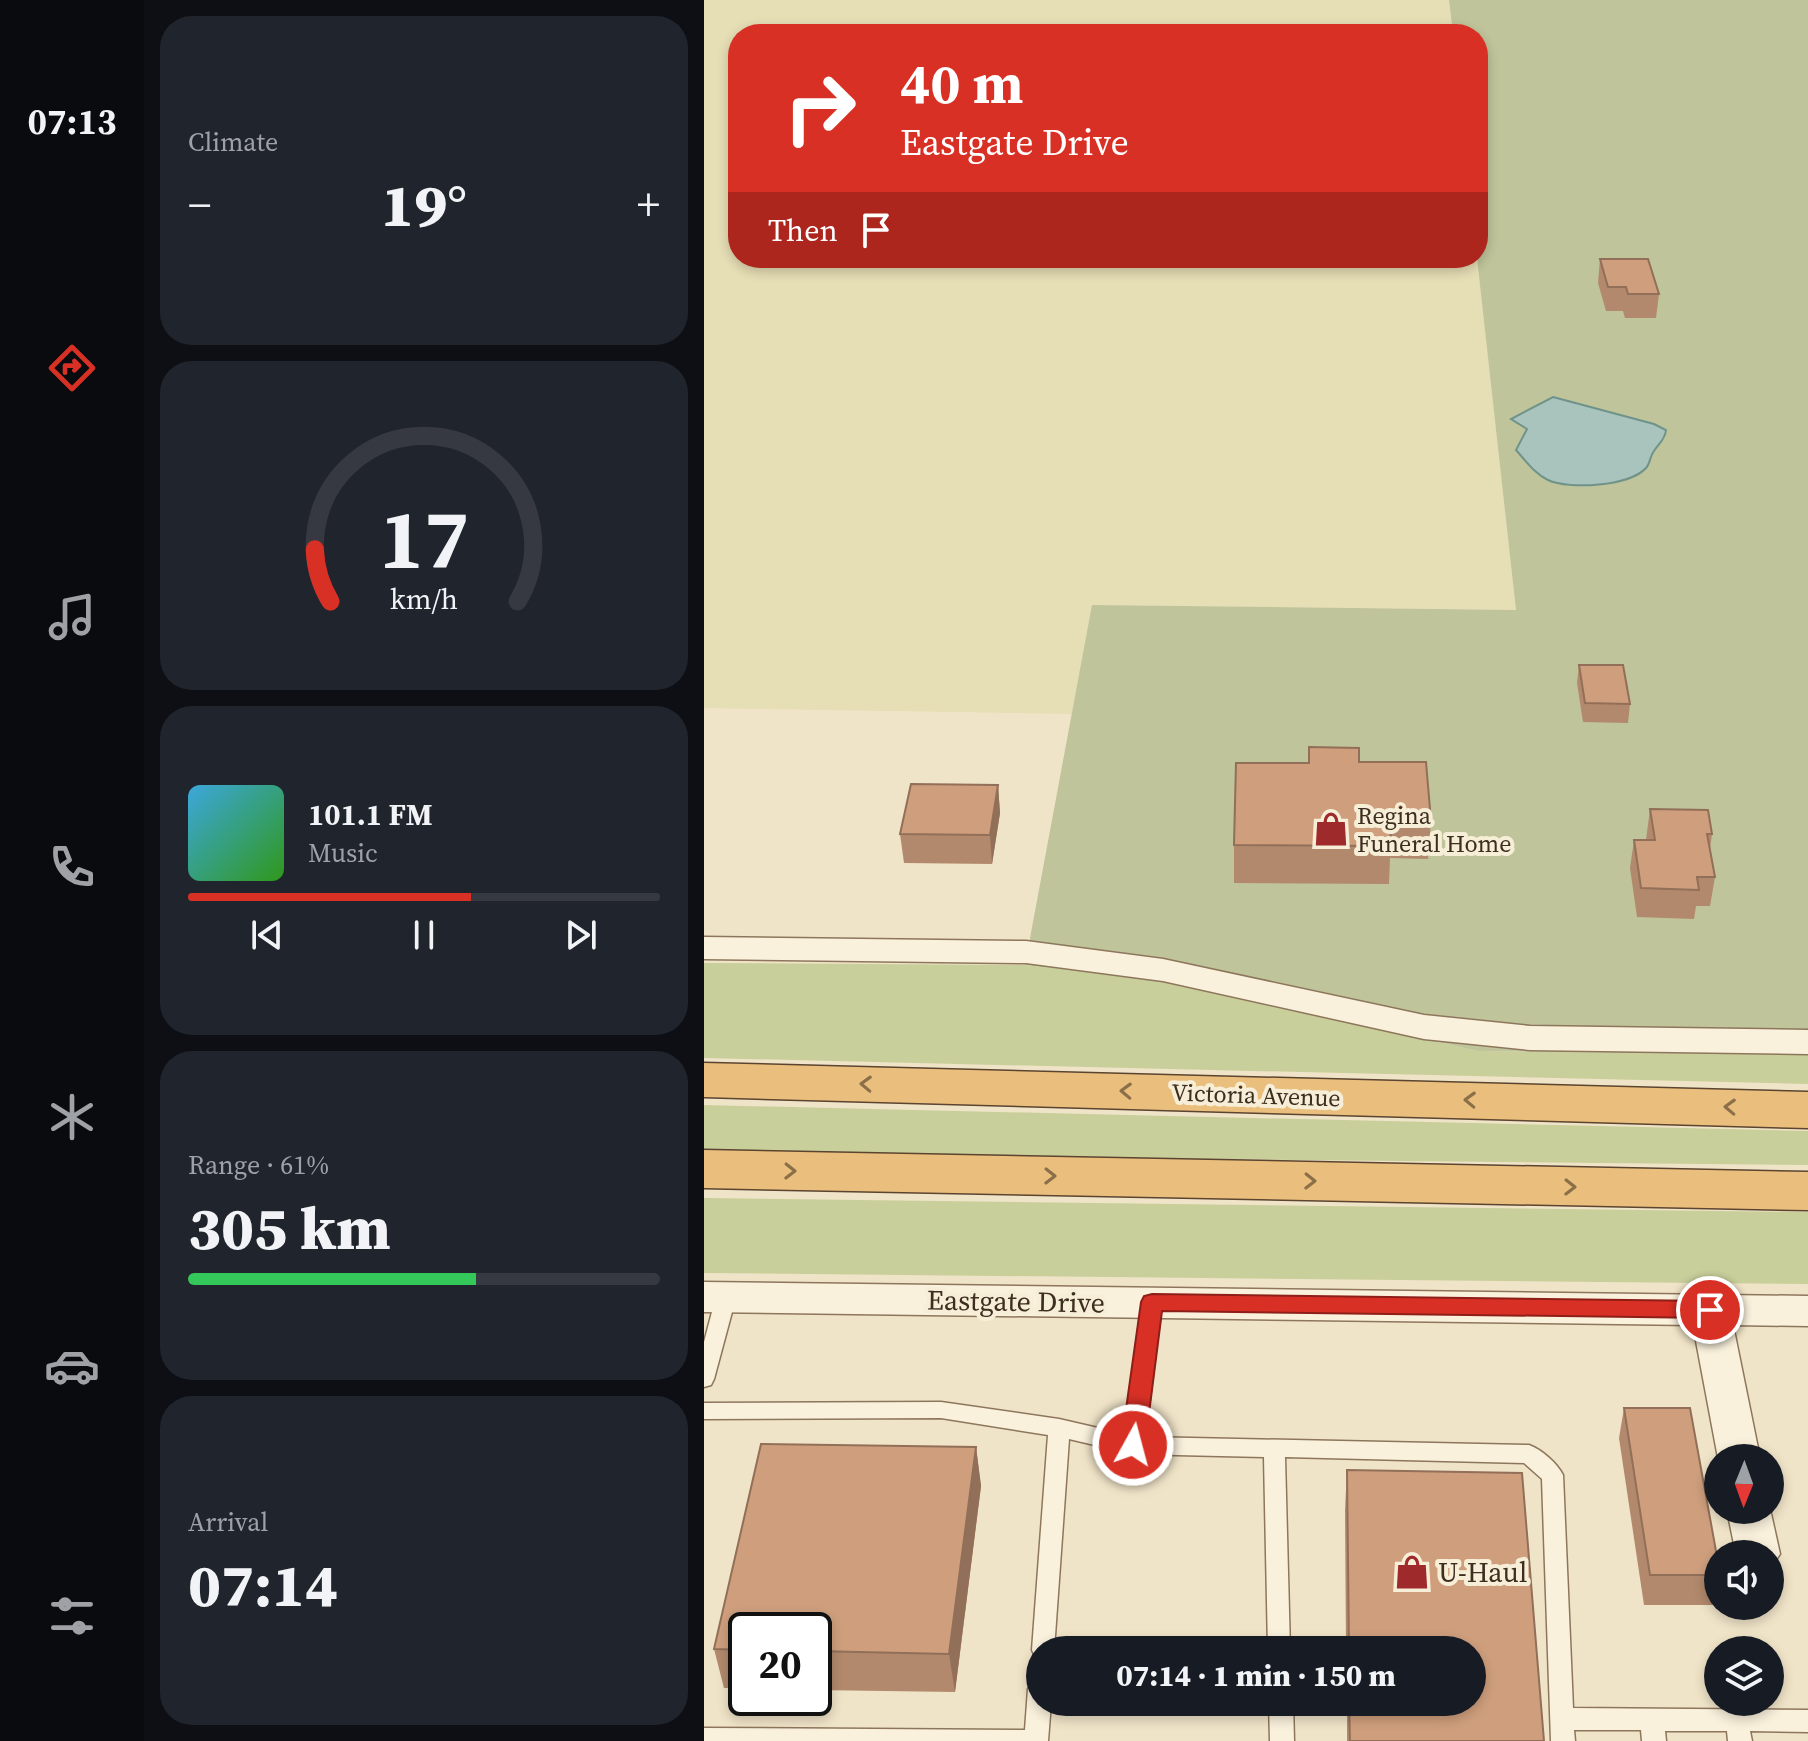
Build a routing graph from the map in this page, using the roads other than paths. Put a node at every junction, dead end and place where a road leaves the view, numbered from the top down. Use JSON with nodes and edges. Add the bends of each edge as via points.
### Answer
{"nodes":[{"id":1,"x":704,"y":948,"type":"edge"},
{"id":2,"x":1808,"y":1042,"type":"edge"},
{"id":3,"x":704,"y":1080,"type":"edge"},
{"id":4,"x":1808,"y":1110,"type":"edge"},
{"id":5,"x":704,"y":1169,"type":"edge"},
{"id":6,"x":1808,"y":1191,"type":"edge"},
{"id":7,"x":715,"y":1297,"type":"edge"},
{"id":8,"x":1152,"y":1302,"type":"junction"},
{"id":9,"x":1710,"y":1310,"type":"junction"},
{"id":10,"x":1808,"y":1311,"type":"edge"},
{"id":11,"x":704,"y":1379,"type":"edge"},
{"id":12,"x":704,"y":1411,"type":"edge"},
{"id":13,"x":1059,"y":1428,"type":"junction"},
{"id":14,"x":1736,"y":1444,"type":"edge"},
{"id":15,"x":1133,"y":1445,"type":"junction"},
{"id":16,"x":1274,"y":1448,"type":"junction"},
{"id":17,"x":1044,"y":1636,"type":"edge"},
{"id":18,"x":1279,"y":1636,"type":"edge"},
{"id":19,"x":1038,"y":1716,"type":"edge"},
{"id":20,"x":1281,"y":1716,"type":"edge"},
{"id":21,"x":1808,"y":1721,"type":"edge"},
{"id":22,"x":1563,"y":1730,"type":"edge"},
{"id":23,"x":1653,"y":1731,"type":"edge"},
{"id":24,"x":1739,"y":1731,"type":"edge"},
{"id":25,"x":704,"y":1739,"type":"edge"},
{"id":26,"x":1282,"y":1741,"type":"edge"}],
"edges":[{"from":1,"to":2,"type":"street","via":[[1026,952],[1163,970],[1424,1027],[1530,1038]]},
{"from":4,"to":3,"type":"highway","name":"Victoria Avenue","one_way":true},
{"from":5,"to":6,"type":"highway","one_way":true},
{"from":7,"to":8,"type":"street","name":"Eastgate Drive"},
{"from":7,"to":11,"type":"lane"},
{"from":8,"to":9,"type":"street","name":"Eastgate Drive"},
{"from":8,"to":15,"type":"lane"},
{"from":9,"to":10,"type":"street","name":"Eastgate Drive"},
{"from":9,"to":14,"type":"street"},
{"from":12,"to":13,"type":"lane","via":[[941,1410]]},
{"from":13,"to":15,"type":"lane"},
{"from":13,"to":17,"type":"lane"},
{"from":15,"to":16,"type":"lane"},
{"from":16,"to":18,"type":"lane"},
{"from":16,"to":22,"type":"lane","via":[[1529,1454],[1552,1475]]},
{"from":19,"to":25,"type":"lane","via":[[1036,1741]]},
{"from":20,"to":26,"type":"lane"},
{"from":21,"to":24,"type":"lane"},
{"from":22,"to":23,"type":"lane"},
{"from":23,"to":24,"type":"lane"}]}
